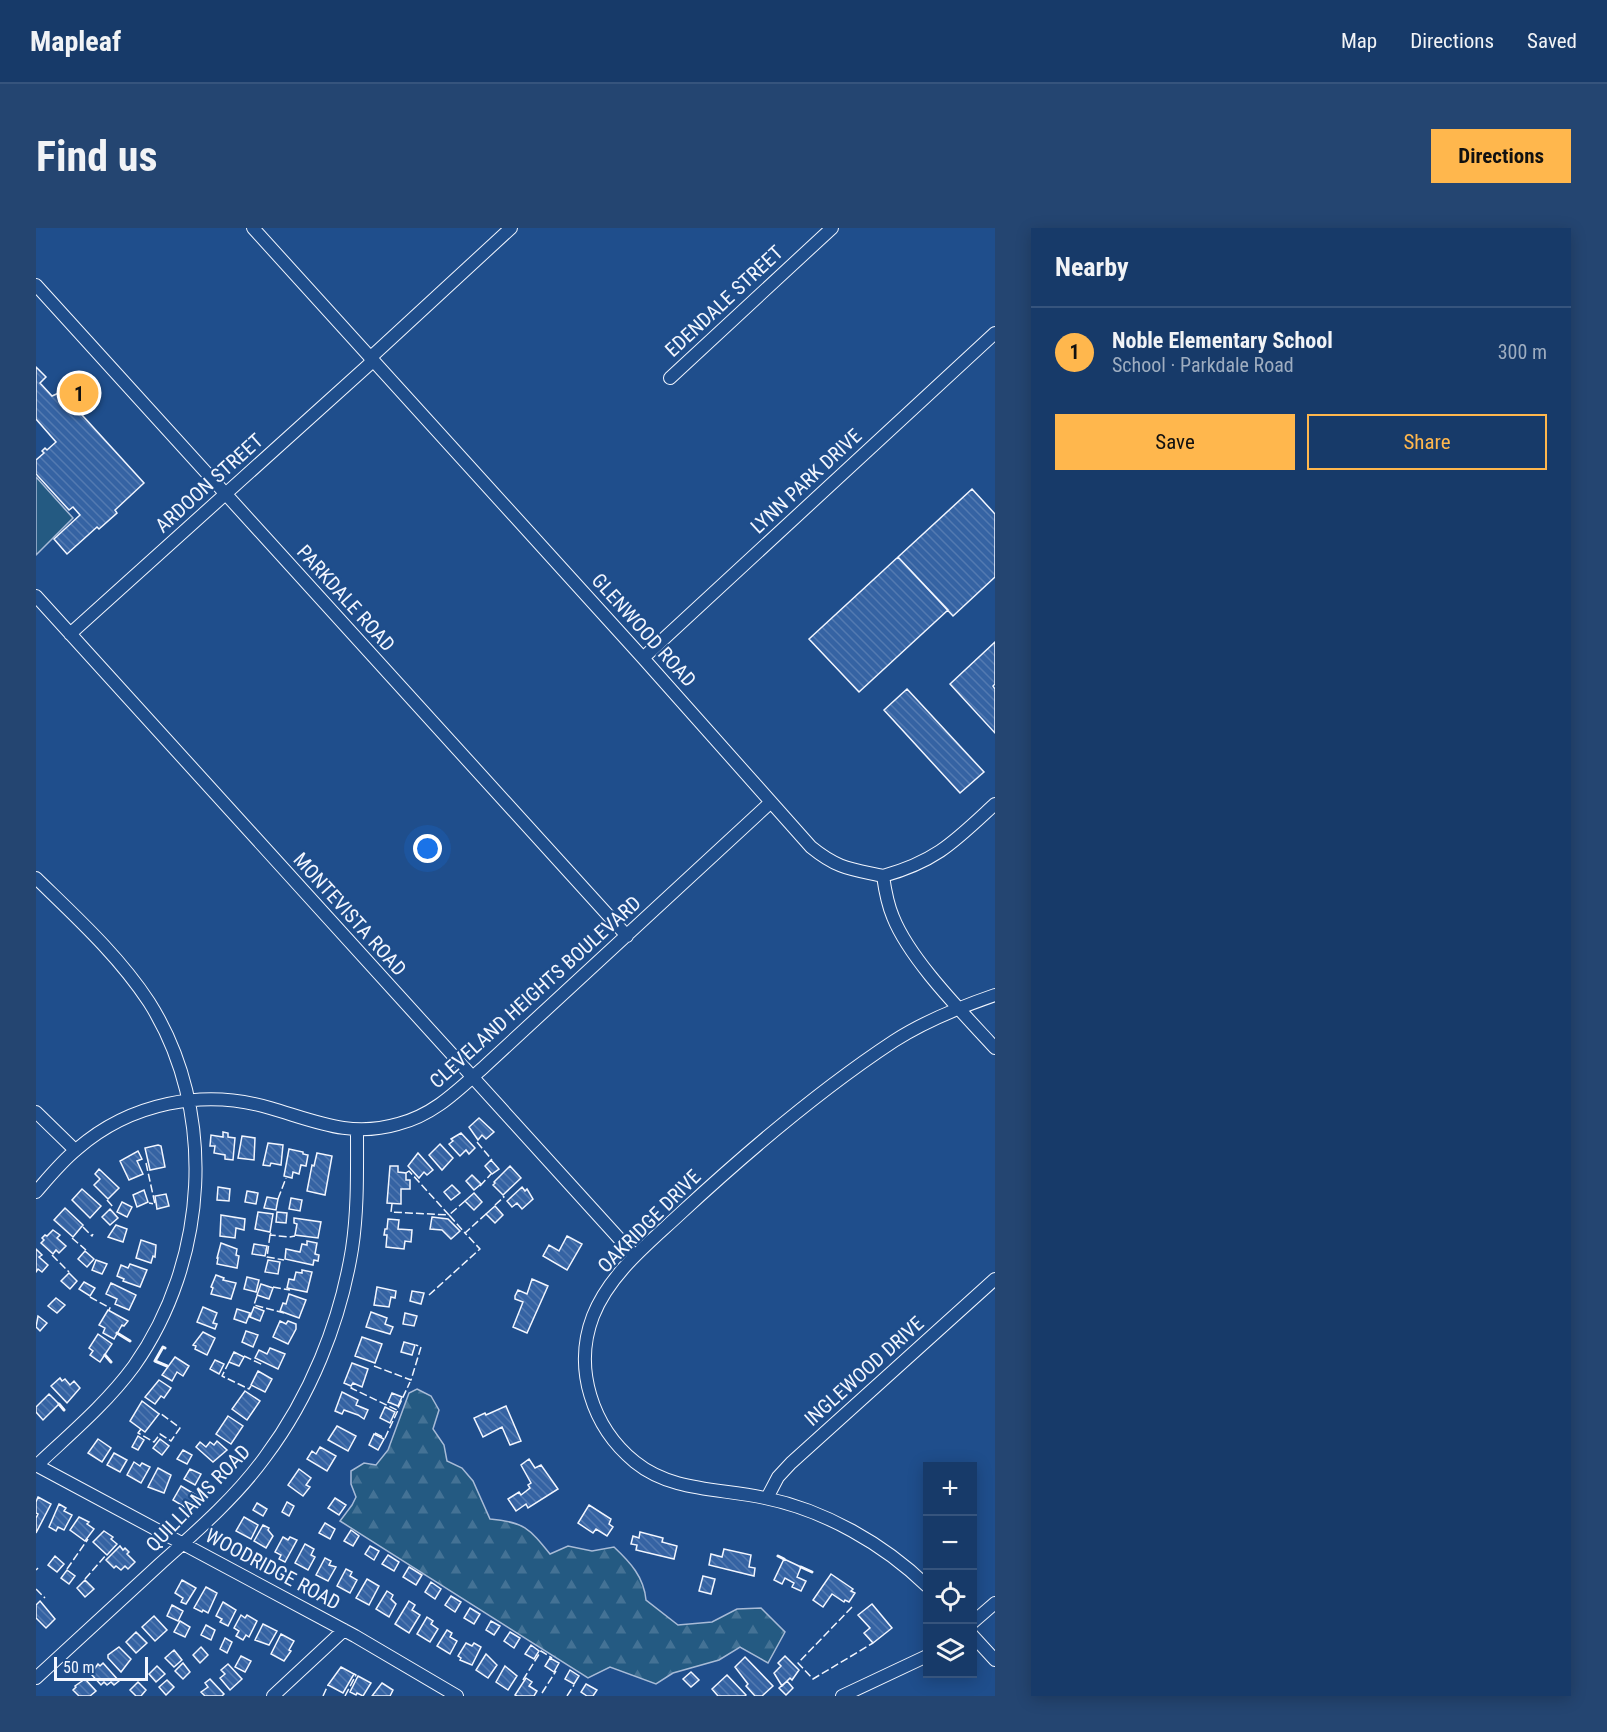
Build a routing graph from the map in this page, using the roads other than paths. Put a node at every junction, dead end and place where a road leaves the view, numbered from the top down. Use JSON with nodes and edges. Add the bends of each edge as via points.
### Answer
{"nodes":[{"id":1,"x":253,"y":228,"type":"edge"},
{"id":2,"x":511,"y":228,"type":"edge"},
{"id":3,"x":832,"y":228,"type":"edge"},
{"id":4,"x":36,"y":285,"type":"edge"},
{"id":5,"x":995,"y":333,"type":"edge"},
{"id":6,"x":372,"y":359,"type":"junction"},
{"id":7,"x":670,"y":378,"type":"dead end"},
{"id":8,"x":225,"y":495,"type":"junction"},
{"id":9,"x":36,"y":596,"type":"edge"},
{"id":10,"x":70,"y":634,"type":"junction"},
{"id":11,"x":643,"y":657,"type":"junction"},
{"id":12,"x":771,"y":802,"type":"junction"},
{"id":13,"x":995,"y":804,"type":"edge"},
{"id":14,"x":883,"y":876,"type":"junction"},
{"id":15,"x":36,"y":878,"type":"edge"},
{"id":16,"x":627,"y":936,"type":"junction"},
{"id":17,"x":995,"y":995,"type":"edge"},
{"id":18,"x":958,"y":1007,"type":"junction"},
{"id":19,"x":995,"y":1048,"type":"edge"},
{"id":20,"x":472,"y":1078,"type":"junction"},
{"id":21,"x":188,"y":1100,"type":"junction"},
{"id":22,"x":36,"y":1112,"type":"edge"},
{"id":23,"x":357,"y":1130,"type":"junction"},
{"id":24,"x":75,"y":1150,"type":"junction"},
{"id":25,"x":36,"y":1192,"type":"edge"},
{"id":26,"x":635,"y":1256,"type":"junction"},
{"id":27,"x":995,"y":1279,"type":"edge"},
{"id":28,"x":36,"y":1466,"type":"edge"},
{"id":29,"x":767,"y":1498,"type":"junction"},
{"id":30,"x":184,"y":1543,"type":"junction"},
{"id":31,"x":923,"y":1582,"type":"edge"},
{"id":32,"x":995,"y":1603,"type":"edge"},
{"id":33,"x":977,"y":1619,"type":"edge"},
{"id":34,"x":344,"y":1630,"type":"junction"},
{"id":35,"x":977,"y":1640,"type":"edge"},
{"id":36,"x":923,"y":1658,"type":"edge"},
{"id":37,"x":995,"y":1660,"type":"edge"},
{"id":38,"x":36,"y":1678,"type":"edge"},
{"id":39,"x":273,"y":1696,"type":"edge"},
{"id":40,"x":457,"y":1696,"type":"edge"},
{"id":41,"x":842,"y":1696,"type":"edge"}],
"edges":[{"from":1,"to":6,"type":"street","name":"GLENWOOD ROAD"},
{"from":2,"to":6,"type":"street","name":"ARDOON STREET"},
{"from":3,"to":7,"type":"street","name":"EDENDALE STREET"},
{"from":4,"to":8,"type":"street","name":"PARKDALE ROAD"},
{"from":5,"to":11,"type":"street","name":"LYNN PARK DRIVE"},
{"from":6,"to":8,"type":"street","name":"ARDOON STREET"},
{"from":6,"to":11,"type":"street","name":"GLENWOOD ROAD"},
{"from":8,"to":10,"type":"street","name":"ARDOON STREET"},
{"from":8,"to":16,"type":"street","name":"PARKDALE ROAD"},
{"from":9,"to":10,"type":"street","name":"MONTEVISTA ROAD"},
{"from":10,"to":20,"type":"street","name":"MONTEVISTA ROAD"},
{"from":11,"to":12,"type":"street","name":"GLENWOOD ROAD"},
{"from":12,"to":14,"type":"street","name":"GLENWOOD ROAD","via":[[826,859],[840,867]]},
{"from":12,"to":16,"type":"street","name":"CLEVELAND HEIGHTS BOULEVARD"},
{"from":13,"to":14,"type":"street","via":[[939,854]]},
{"from":14,"to":18,"type":"street","via":[[886,899],[905,941]]},
{"from":15,"to":21,"type":"street","via":[[122,964],[162,1025]]},
{"from":16,"to":20,"type":"street","name":"CLEVELAND HEIGHTS BOULEVARD"},
{"from":17,"to":18,"type":"street","name":"OAKRIDGE DRIVE"},
{"from":18,"to":19,"type":"street"},
{"from":18,"to":26,"type":"street","name":"OAKRIDGE DRIVE","via":[[896,1040],[806,1104]]},
{"from":20,"to":23,"type":"street","name":"CLEVELAND HEIGHTS BOULEVARD","via":[[443,1103],[420,1116],[398,1124]]},
{"from":20,"to":26,"type":"street","name":"MONTEVISTA ROAD"},
{"from":21,"to":23,"type":"street","name":"CLEVELAND HEIGHTS BOULEVARD","via":[[252,1104],[327,1126]]},
{"from":21,"to":24,"type":"street","name":"CLEVELAND HEIGHTS BOULEVARD","via":[[137,1113],[106,1127]]},
{"from":21,"to":28,"type":"street","via":[[195,1150],[194,1192],[184,1256],[168,1302],[146,1347],[119,1385]]},
{"from":22,"to":24,"type":"street"},
{"from":23,"to":30,"type":"street","name":"QUILLIAMS ROAD","via":[[352,1248],[338,1310],[313,1377],[264,1460]]},
{"from":24,"to":25,"type":"street","name":"CLEVELAND HEIGHTS BOULEVARD"},
{"from":26,"to":29,"type":"street","name":"OAKRIDGE DRIVE","via":[[605,1292],[589,1329],[586,1372],[600,1420],[626,1454],[661,1479]]},
{"from":27,"to":29,"type":"street","name":"INGLEWOOD DRIVE","via":[[791,1463]]},
{"from":28,"to":30,"type":"street","name":"WOODRIDGE ROAD"},
{"from":29,"to":31,"type":"street","name":"OAKRIDGE DRIVE","via":[[858,1535],[894,1557]]},
{"from":30,"to":34,"type":"street","name":"WOODRIDGE ROAD"},
{"from":30,"to":38,"type":"street","name":"QUILLIAMS ROAD"},
{"from":32,"to":33,"type":"street"},
{"from":34,"to":39,"type":"street"},
{"from":34,"to":40,"type":"street","name":"WOODRIDGE ROAD"},
{"from":35,"to":37,"type":"street"},
{"from":36,"to":41,"type":"street"}]}
